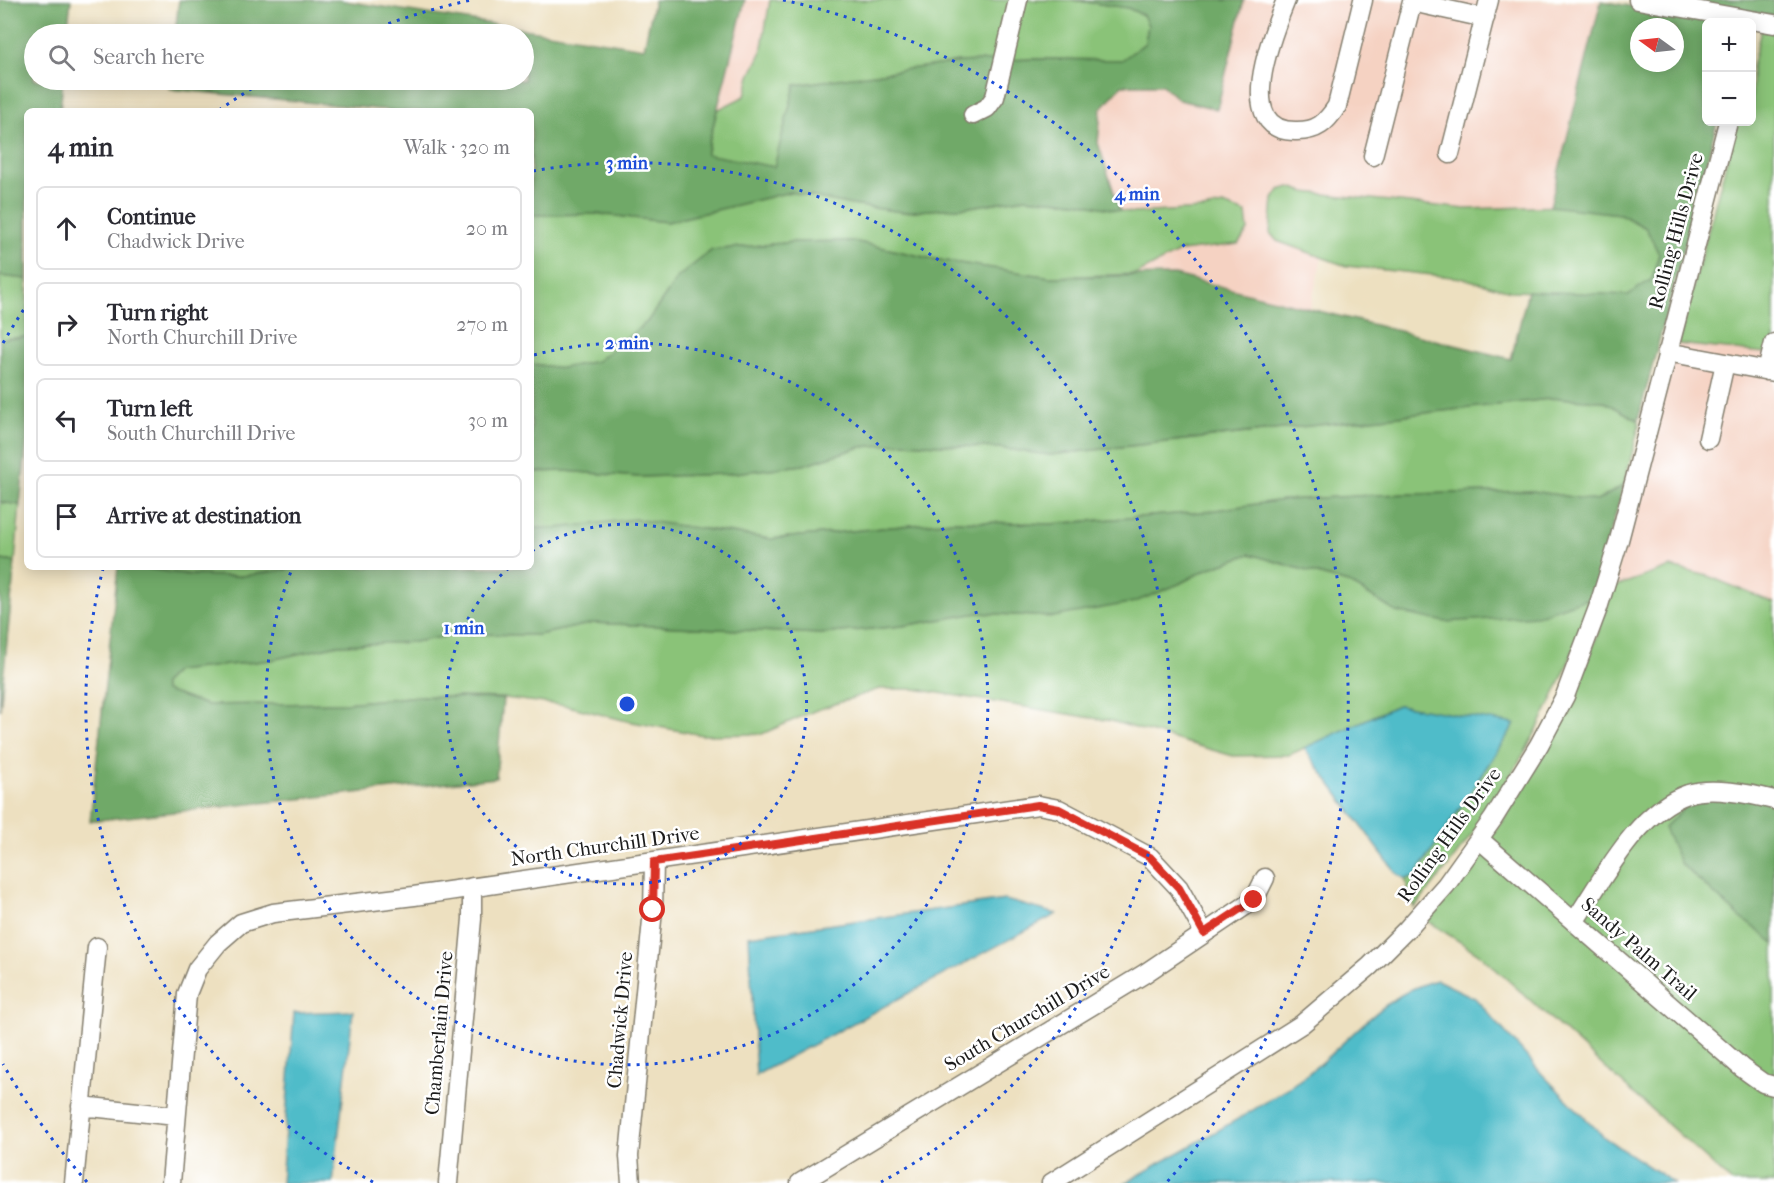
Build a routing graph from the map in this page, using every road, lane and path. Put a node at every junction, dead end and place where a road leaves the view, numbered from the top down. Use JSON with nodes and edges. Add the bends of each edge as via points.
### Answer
{"nodes":[{"id":1,"x":1018,"y":0,"type":"edge"},
{"id":2,"x":1286,"y":0,"type":"edge"},
{"id":3,"x":1363,"y":0,"type":"edge"},
{"id":4,"x":1638,"y":0,"type":"edge"},
{"id":5,"x":1487,"y":9,"type":"edge"},
{"id":6,"x":1718,"y":18,"type":"edge"},
{"id":7,"x":1774,"y":24,"type":"edge"},
{"id":8,"x":1756,"y":26,"type":"edge"},
{"id":9,"x":973,"y":116,"type":"dead end"},
{"id":10,"x":1727,"y":126,"type":"edge"},
{"id":11,"x":1450,"y":154,"type":"dead end"},
{"id":12,"x":1373,"y":156,"type":"dead end"},
{"id":13,"x":1774,"y":343,"type":"edge"},
{"id":14,"x":1667,"y":352,"type":"junction"},
{"id":15,"x":1725,"y":363,"type":"junction"},
{"id":16,"x":1771,"y":371,"type":"edge"},
{"id":17,"x":1708,"y":439,"type":"dead end"},
{"id":18,"x":1774,"y":801,"type":"edge"},
{"id":19,"x":1479,"y":839,"type":"junction"},
{"id":20,"x":654,"y":862,"type":"junction"},
{"id":21,"x":1265,"y":878,"type":"dead end"},
{"id":22,"x":472,"y":887,"type":"junction"},
{"id":23,"x":1574,"y":922,"type":"junction"},
{"id":24,"x":1204,"y":933,"type":"junction"},
{"id":25,"x":97,"y":947,"type":"dead end"},
{"id":26,"x":1774,"y":1086,"type":"edge"},
{"id":27,"x":81,"y":1106,"type":"junction"},
{"id":28,"x":176,"y":1116,"type":"junction"},
{"id":29,"x":74,"y":1183,"type":"edge"},
{"id":30,"x":171,"y":1183,"type":"edge"},
{"id":31,"x":448,"y":1183,"type":"edge"},
{"id":32,"x":631,"y":1183,"type":"edge"},
{"id":33,"x":800,"y":1183,"type":"edge"},
{"id":34,"x":1051,"y":1183,"type":"edge"}],
"edges":[{"from":1,"to":9,"type":"street","via":[[995,97],[987,108]]},
{"from":2,"to":3,"type":"street","via":[[1272,32],[1261,88],[1262,108],[1276,128],[1294,132],[1316,130],[1337,106]]},
{"from":4,"to":6,"type":"street"},
{"from":5,"to":11,"type":"street"},
{"from":5,"to":12,"type":"street","via":[[1412,2]]},
{"from":7,"to":8,"type":"street"},
{"from":10,"to":14,"type":"street","name":"Rolling Hills Drive"},
{"from":13,"to":16,"type":"street"},
{"from":14,"to":15,"type":"street"},
{"from":14,"to":19,"type":"street","name":"Rolling Hills Drive","via":[[1618,540],[1565,696]]},
{"from":15,"to":16,"type":"street"},
{"from":15,"to":17,"type":"street"},
{"from":18,"to":23,"type":"street","via":[[1725,791],[1690,793],[1662,805],[1638,829]]},
{"from":19,"to":23,"type":"street","name":"Sandy Palm Trail"},
{"from":19,"to":34,"type":"street","name":"Rolling Hills Drive","via":[[1407,929],[1302,1024]]},
{"from":20,"to":22,"type":"street","name":"North Churchill Drive"},
{"from":20,"to":24,"type":"street","name":"North Churchill Drive","via":[[1038,805],[1059,809],[1150,857],[1179,888]]},
{"from":20,"to":32,"type":"street","name":"Chadwick Drive","via":[[653,910],[629,1156]]},
{"from":21,"to":24,"type":"street","name":"South Churchill Drive","via":[[1254,900]]},
{"from":22,"to":28,"type":"street","name":"North Churchill Drive","via":[[273,913],[241,923],[197,969],[187,994]]},
{"from":22,"to":31,"type":"street","name":"Chamberlain Drive"},
{"from":23,"to":26,"type":"street","name":"Sandy Palm Trail","via":[[1742,1068]]},
{"from":24,"to":33,"type":"street","name":"South Churchill Drive","via":[[1144,974]]},
{"from":25,"to":27,"type":"street"},
{"from":27,"to":28,"type":"street"},
{"from":27,"to":29,"type":"street"},
{"from":28,"to":30,"type":"street","name":"North Churchill Drive"}]}
